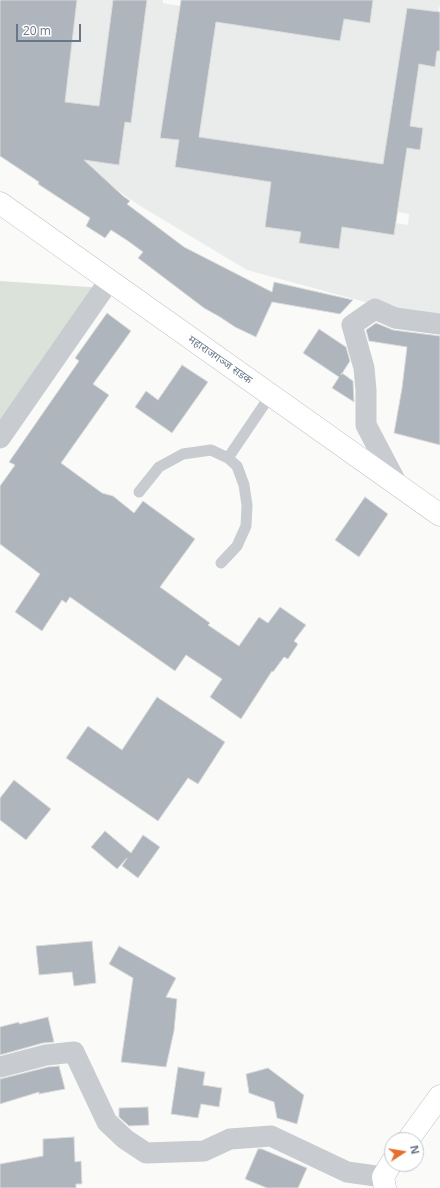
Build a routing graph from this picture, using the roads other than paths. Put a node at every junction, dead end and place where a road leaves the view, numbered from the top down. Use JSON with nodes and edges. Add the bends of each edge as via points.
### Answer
{"nodes":[{"id":1,"x":0,"y":203,"type":"edge"},
{"id":2,"x":109,"y":281,"type":"junction"},
{"id":3,"x":440,"y":324,"type":"edge"},
{"id":4,"x":270,"y":396,"type":"junction"},
{"id":5,"x":0,"y":438,"type":"edge"},
{"id":6,"x":228,"y":458,"type":"junction"},
{"id":7,"x":398,"y":486,"type":"junction"},
{"id":8,"x":138,"y":492,"type":"dead end"},
{"id":9,"x":440,"y":515,"type":"edge"},
{"id":10,"x":221,"y":563,"type":"dead end"},
{"id":11,"x":0,"y":1067,"type":"edge"},
{"id":12,"x":440,"y":1096,"type":"edge"},
{"id":13,"x":414,"y":1132,"type":"edge"},
{"id":14,"x":384,"y":1172,"type":"edge"}],
"edges":[{"from":1,"to":2,"type":"main road","name":"महाराजगञ्ज सडक"},
{"from":2,"to":4,"type":"main road","name":"महाराजगञ्ज सडक"},
{"from":2,"to":5,"type":"street"},
{"from":3,"to":7,"type":"street","via":[[395,318],[375,309],[352,325],[364,368],[366,425]]},
{"from":4,"to":6,"type":"lane"},
{"from":4,"to":7,"type":"main road","name":"महाराजगञ्ज सडक"},
{"from":6,"to":8,"type":"lane","via":[[211,450],[183,454],[159,468]]},
{"from":6,"to":10,"type":"lane","via":[[237,466],[244,485],[247,505],[246,526],[237,546]]},
{"from":7,"to":9,"type":"main road","name":"महाराजगञ्ज सडक"},
{"from":11,"to":14,"type":"street","via":[[46,1055],[74,1052],[107,1122],[125,1139],[146,1153],[204,1151],[230,1139],[271,1136],[347,1172]]},
{"from":12,"to":13,"type":"main road"}]}
